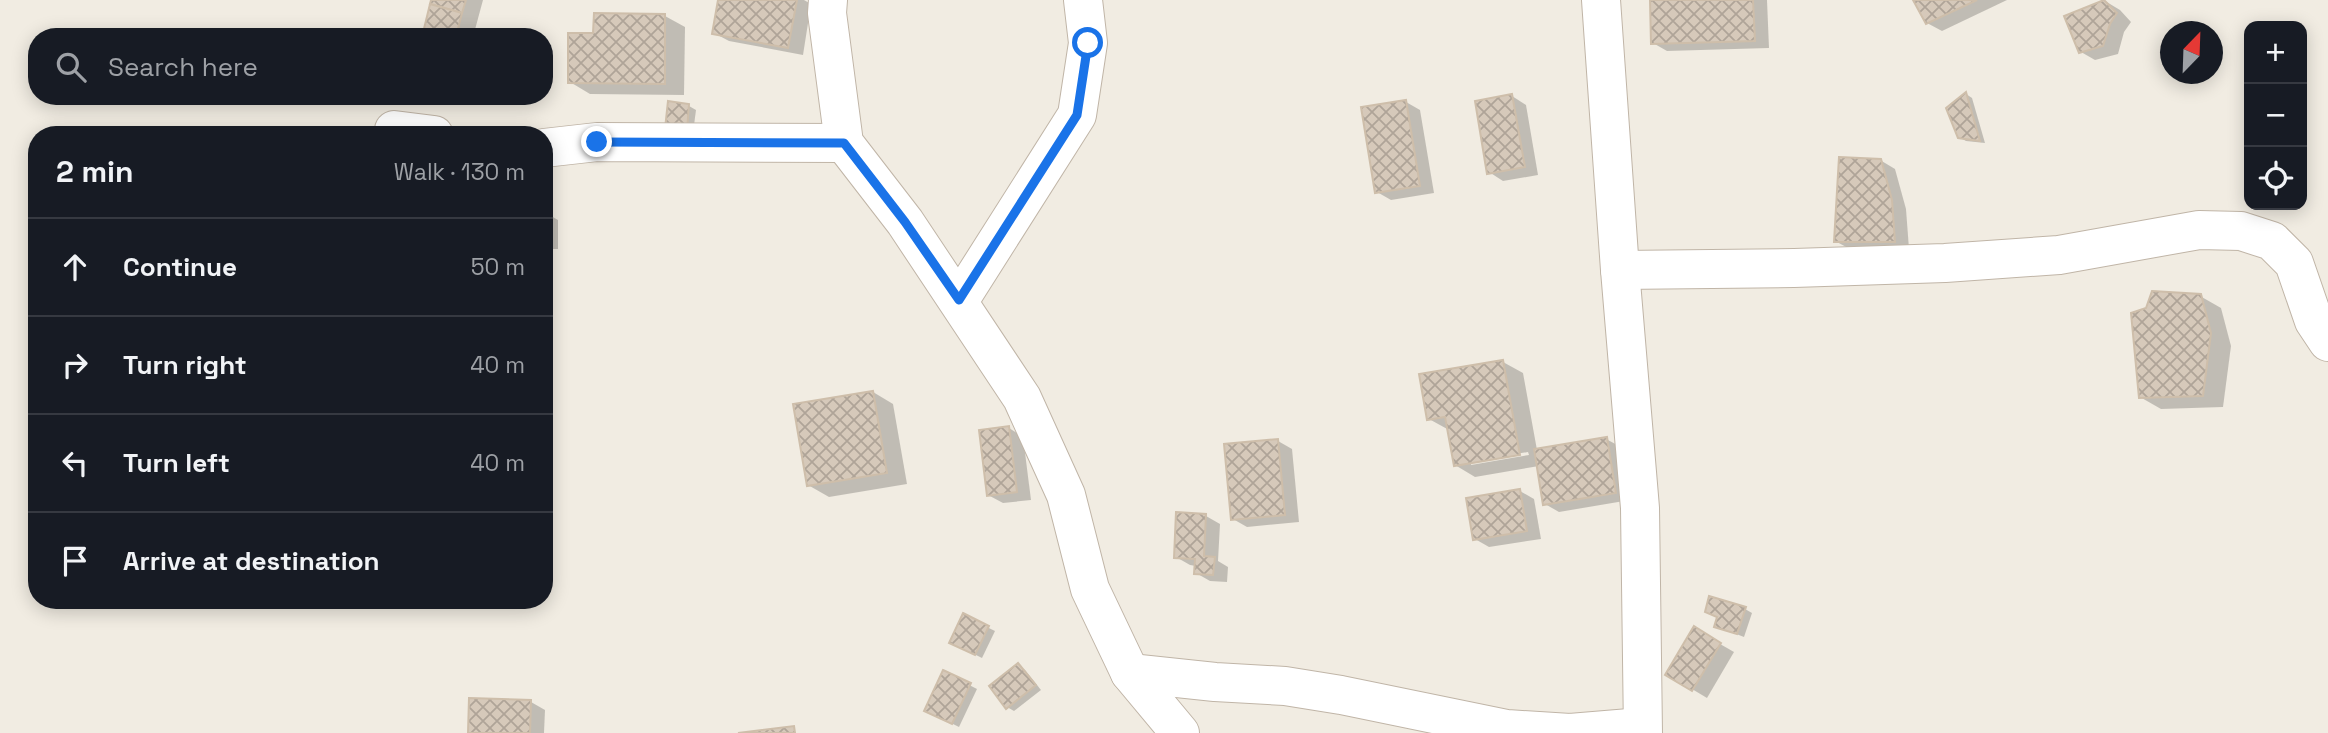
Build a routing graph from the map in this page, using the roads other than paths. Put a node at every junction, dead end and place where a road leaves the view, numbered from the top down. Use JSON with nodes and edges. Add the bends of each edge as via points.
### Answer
{"nodes":[{"id":1,"x":828,"y":0,"type":"edge"},
{"id":2,"x":1083,"y":0,"type":"edge"},
{"id":3,"x":1601,"y":0,"type":"edge"},
{"id":4,"x":844,"y":143,"type":"junction"},
{"id":5,"x":553,"y":147,"type":"edge"},
{"id":6,"x":1620,"y":270,"type":"junction"},
{"id":7,"x":959,"y":300,"type":"junction"},
{"id":8,"x":2328,"y":342,"type":"edge"},
{"id":9,"x":1130,"y":673,"type":"junction"},
{"id":10,"x":1642,"y":730,"type":"edge"},
{"id":11,"x":1180,"y":733,"type":"edge"}],
"edges":[{"from":1,"to":4,"type":"street"},
{"from":2,"to":7,"type":"street","via":[[1088,43],[1077,115]]},
{"from":3,"to":6,"type":"street"},
{"from":4,"to":5,"type":"street","via":[[597,142]]},
{"from":4,"to":7,"type":"street"},
{"from":6,"to":8,"type":"street","via":[[1945,263],[2059,255],[2199,230],[2241,231],[2272,241],[2294,263],[2314,321]]},
{"from":6,"to":10,"type":"street","via":[[1640,508]]},
{"from":7,"to":9,"type":"street","via":[[1022,398],[1066,495],[1090,589]]},
{"from":9,"to":10,"type":"street","via":[[1285,686],[1507,729],[1570,733]]},
{"from":9,"to":11,"type":"street"}]}
